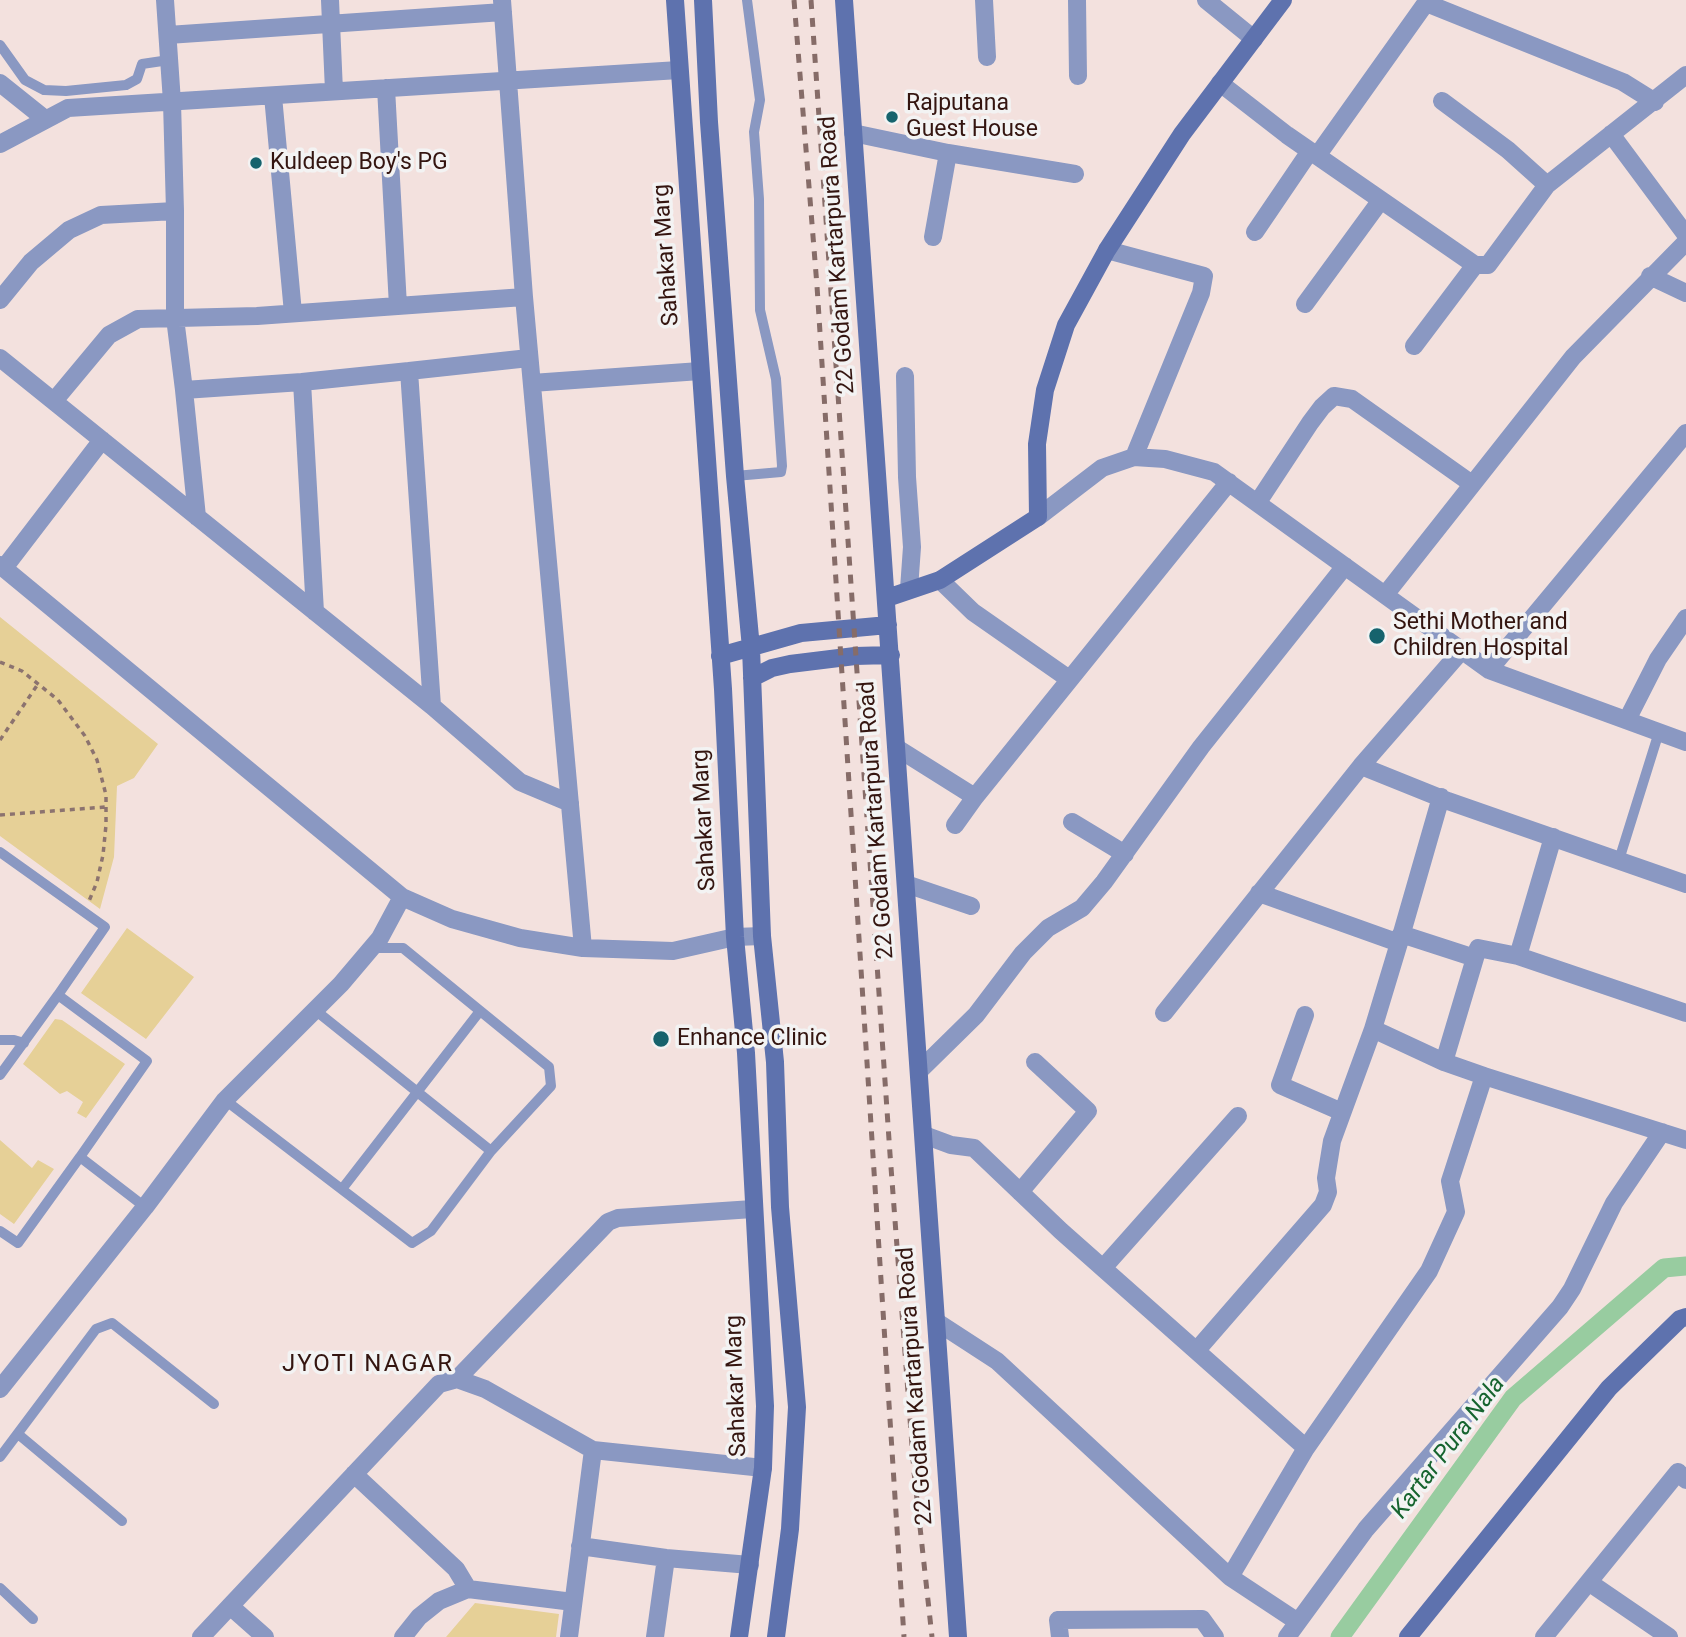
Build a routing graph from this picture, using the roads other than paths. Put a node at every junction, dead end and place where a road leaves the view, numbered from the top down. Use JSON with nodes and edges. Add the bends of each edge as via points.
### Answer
{"nodes":[{"id":1,"x":165,"y":0,"type":"edge"},
{"id":2,"x":330,"y":0,"type":"edge"},
{"id":3,"x":675,"y":0,"type":"edge"},
{"id":4,"x":703,"y":0,"type":"edge"},
{"id":5,"x":747,"y":0,"type":"edge"},
{"id":6,"x":844,"y":0,"type":"edge"},
{"id":7,"x":984,"y":0,"type":"edge"},
{"id":8,"x":1077,"y":0,"type":"edge"},
{"id":9,"x":1206,"y":0,"type":"edge"},
{"id":10,"x":1283,"y":0,"type":"edge"},
{"id":11,"x":1427,"y":1,"type":"edge"},
{"id":12,"x":503,"y":6,"type":"edge"},
{"id":13,"x":331,"y":24,"type":"junction"},
{"id":14,"x":168,"y":35,"type":"junction"},
{"id":15,"x":1254,"y":39,"type":"junction"},
{"id":16,"x":0,"y":45,"type":"edge"},
{"id":17,"x":987,"y":57,"type":"dead end"},
{"id":18,"x":169,"y":60,"type":"junction"},
{"id":19,"x":679,"y":69,"type":"junction"},
{"id":20,"x":1686,"y":75,"type":"edge"},
{"id":21,"x":1078,"y":76,"type":"dead end"},
{"id":22,"x":508,"y":80,"type":"junction"},
{"id":23,"x":0,"y":83,"type":"edge"},
{"id":24,"x":1220,"y":83,"type":"junction"},
{"id":25,"x":386,"y":88,"type":"junction"},
{"id":26,"x":334,"y":91,"type":"junction"},
{"id":27,"x":273,"y":96,"type":"junction"},
{"id":28,"x":1442,"y":101,"type":"dead end"},
{"id":29,"x":172,"y":102,"type":"junction"},
{"id":30,"x":1655,"y":102,"type":"junction"},
{"id":31,"x":46,"y":119,"type":"junction"},
{"id":32,"x":853,"y":133,"type":"junction"},
{"id":33,"x":1611,"y":134,"type":"junction"},
{"id":34,"x":0,"y":145,"type":"edge"},
{"id":35,"x":948,"y":153,"type":"junction"},
{"id":36,"x":1314,"y":153,"type":"junction"},
{"id":37,"x":1074,"y":174,"type":"dead end"},
{"id":38,"x":1547,"y":185,"type":"junction"},
{"id":39,"x":1381,"y":200,"type":"junction"},
{"id":40,"x":175,"y":211,"type":"junction"},
{"id":41,"x":1255,"y":232,"type":"dead end"},
{"id":42,"x":1686,"y":235,"type":"edge"},
{"id":43,"x":933,"y":237,"type":"dead end"},
{"id":44,"x":1686,"y":242,"type":"edge"},
{"id":45,"x":1107,"y":250,"type":"junction"},
{"id":46,"x":1475,"y":265,"type":"junction"},
{"id":47,"x":1650,"y":276,"type":"junction"},
{"id":48,"x":1686,"y":293,"type":"edge"},
{"id":49,"x":524,"y":297,"type":"junction"},
{"id":50,"x":0,"y":300,"type":"edge"},
{"id":51,"x":1305,"y":304,"type":"dead end"},
{"id":52,"x":398,"y":306,"type":"junction"},
{"id":53,"x":293,"y":313,"type":"junction"},
{"id":54,"x":175,"y":318,"type":"junction"},
{"id":55,"x":1414,"y":346,"type":"dead end"},
{"id":56,"x":0,"y":358,"type":"edge"},
{"id":57,"x":530,"y":358,"type":"junction"},
{"id":58,"x":700,"y":370,"type":"junction"},
{"id":59,"x":409,"y":371,"type":"junction"},
{"id":60,"x":905,"y":376,"type":"dead end"},
{"id":61,"x":302,"y":382,"type":"junction"},
{"id":62,"x":532,"y":383,"type":"junction"},
{"id":63,"x":184,"y":390,"type":"junction"},
{"id":64,"x":54,"y":401,"type":"junction"},
{"id":65,"x":1686,"y":433,"type":"edge"},
{"id":66,"x":102,"y":440,"type":"junction"},
{"id":67,"x":1134,"y":457,"type":"junction"},
{"id":68,"x":735,"y":476,"type":"junction"},
{"id":69,"x":1229,"y":482,"type":"junction"},
{"id":70,"x":1472,"y":484,"type":"junction"},
{"id":71,"x":1258,"y":502,"type":"junction"},
{"id":72,"x":198,"y":517,"type":"junction"},
{"id":73,"x":1038,"y":517,"type":"junction"},
{"id":74,"x":1345,"y":566,"type":"junction"},
{"id":75,"x":2,"y":567,"type":"edge"},
{"id":76,"x":940,"y":580,"type":"junction"},
{"id":77,"x":909,"y":589,"type":"junction"},
{"id":78,"x":1385,"y":594,"type":"junction"},
{"id":79,"x":887,"y":598,"type":"junction"},
{"id":80,"x":314,"y":612,"type":"junction"},
{"id":81,"x":1686,"y":618,"type":"edge"},
{"id":82,"x":888,"y":625,"type":"junction"},
{"id":83,"x":751,"y":648,"type":"junction"},
{"id":84,"x":1462,"y":650,"type":"junction"},
{"id":85,"x":891,"y":655,"type":"junction"},
{"id":86,"x":720,"y":656,"type":"junction"},
{"id":87,"x":1489,"y":670,"type":"junction"},
{"id":88,"x":752,"y":678,"type":"junction"},
{"id":89,"x":1069,"y":679,"type":"junction"},
{"id":90,"x":432,"y":706,"type":"junction"},
{"id":91,"x":1627,"y":720,"type":"junction"},
{"id":92,"x":1659,"y":732,"type":"junction"},
{"id":93,"x":1686,"y":742,"type":"edge"},
{"id":94,"x":897,"y":748,"type":"junction"},
{"id":95,"x":1361,"y":766,"type":"junction"},
{"id":96,"x":975,"y":797,"type":"junction"},
{"id":97,"x":1441,"y":797,"type":"junction"},
{"id":98,"x":570,"y":803,"type":"junction"},
{"id":99,"x":1072,"y":822,"type":"dead end"},
{"id":100,"x":955,"y":825,"type":"dead end"},
{"id":101,"x":1553,"y":837,"type":"junction"},
{"id":102,"x":0,"y":852,"type":"edge"},
{"id":103,"x":1125,"y":854,"type":"junction"},
{"id":104,"x":1619,"y":860,"type":"junction"},
{"id":105,"x":906,"y":884,"type":"junction"},
{"id":106,"x":1686,"y":884,"type":"edge"},
{"id":107,"x":1259,"y":893,"type":"junction"},
{"id":108,"x":402,"y":897,"type":"junction"},
{"id":109,"x":971,"y":906,"type":"dead end"},
{"id":110,"x":762,"y":936,"type":"junction"},
{"id":111,"x":735,"y":937,"type":"junction"},
{"id":112,"x":1400,"y":939,"type":"junction"},
{"id":113,"x":374,"y":945,"type":"junction"},
{"id":114,"x":583,"y":948,"type":"junction"},
{"id":115,"x":1518,"y":956,"type":"junction"},
{"id":116,"x":1475,"y":958,"type":"junction"},
{"id":117,"x":58,"y":995,"type":"junction"},
{"id":118,"x":315,"y":1010,"type":"junction"},
{"id":119,"x":480,"y":1011,"type":"junction"},
{"id":120,"x":1164,"y":1013,"type":"dead end"},
{"id":121,"x":1686,"y":1013,"type":"edge"},
{"id":122,"x":1305,"y":1015,"type":"dead end"},
{"id":123,"x":1373,"y":1029,"type":"junction"},
{"id":124,"x":0,"y":1040,"type":"edge"},
{"id":125,"x":24,"y":1043,"type":"junction"},
{"id":126,"x":1035,"y":1062,"type":"dead end"},
{"id":127,"x":1444,"y":1062,"type":"junction"},
{"id":128,"x":919,"y":1071,"type":"junction"},
{"id":129,"x":0,"y":1075,"type":"edge"},
{"id":130,"x":1484,"y":1076,"type":"junction"},
{"id":131,"x":418,"y":1091,"type":"junction"},
{"id":132,"x":225,"y":1100,"type":"junction"},
{"id":133,"x":1342,"y":1112,"type":"junction"},
{"id":134,"x":1238,"y":1116,"type":"dead end"},
{"id":135,"x":1662,"y":1132,"type":"junction"},
{"id":136,"x":924,"y":1135,"type":"junction"},
{"id":137,"x":1686,"y":1140,"type":"edge"},
{"id":138,"x":491,"y":1152,"type":"junction"},
{"id":139,"x":80,"y":1157,"type":"junction"},
{"id":140,"x":342,"y":1189,"type":"junction"},
{"id":141,"x":1020,"y":1192,"type":"junction"},
{"id":142,"x":145,"y":1207,"type":"junction"},
{"id":143,"x":753,"y":1209,"type":"junction"},
{"id":144,"x":0,"y":1231,"type":"edge"},
{"id":145,"x":1103,"y":1268,"type":"junction"},
{"id":146,"x":1686,"y":1317,"type":"edge"},
{"id":147,"x":936,"y":1322,"type":"junction"},
{"id":148,"x":1197,"y":1350,"type":"junction"},
{"id":149,"x":457,"y":1379,"type":"junction"},
{"id":150,"x":0,"y":1389,"type":"edge"},
{"id":151,"x":214,"y":1404,"type":"dead end"},
{"id":152,"x":19,"y":1434,"type":"junction"},
{"id":153,"x":1306,"y":1448,"type":"junction"},
{"id":154,"x":593,"y":1450,"type":"junction"},
{"id":155,"x":0,"y":1457,"type":"edge"},
{"id":156,"x":764,"y":1468,"type":"junction"},
{"id":157,"x":1683,"y":1472,"type":"edge"},
{"id":158,"x":355,"y":1474,"type":"junction"},
{"id":159,"x":122,"y":1521,"type":"dead end"},
{"id":160,"x":580,"y":1546,"type":"junction"},
{"id":161,"x":666,"y":1558,"type":"junction"},
{"id":162,"x":750,"y":1565,"type":"junction"},
{"id":163,"x":1230,"y":1577,"type":"junction"},
{"id":164,"x":1590,"y":1583,"type":"junction"},
{"id":165,"x":0,"y":1588,"type":"edge"},
{"id":166,"x":468,"y":1589,"type":"junction"},
{"id":167,"x":573,"y":1602,"type":"junction"},
{"id":168,"x":230,"y":1606,"type":"junction"},
{"id":169,"x":33,"y":1619,"type":"dead end"},
{"id":170,"x":1298,"y":1622,"type":"junction"},
{"id":171,"x":201,"y":1637,"type":"edge"},
{"id":172,"x":265,"y":1637,"type":"edge"},
{"id":173,"x":403,"y":1637,"type":"edge"},
{"id":174,"x":569,"y":1637,"type":"edge"},
{"id":175,"x":655,"y":1637,"type":"edge"},
{"id":176,"x":739,"y":1637,"type":"edge"},
{"id":177,"x":776,"y":1637,"type":"edge"},
{"id":178,"x":958,"y":1637,"type":"edge"},
{"id":179,"x":1059,"y":1637,"type":"edge"},
{"id":180,"x":1215,"y":1637,"type":"edge"},
{"id":181,"x":1287,"y":1637,"type":"edge"},
{"id":182,"x":1408,"y":1637,"type":"edge"},
{"id":183,"x":1544,"y":1637,"type":"edge"},
{"id":184,"x":1669,"y":1637,"type":"edge"}],
"edges":[{"from":1,"to":14,"type":"street"},
{"from":2,"to":13,"type":"street"},
{"from":3,"to":19,"type":"street","name":"Sahakar Marg"},
{"from":4,"to":68,"type":"street"},
{"from":5,"to":68,"type":"lane","via":[[760,100],[754,132],[760,310],[776,379],[782,466],[781,472]]},
{"from":6,"to":32,"type":"street","name":"22 Godam Kartarpura Road"},
{"from":7,"to":17,"type":"street"},
{"from":8,"to":21,"type":"street"},
{"from":9,"to":15,"type":"street"},
{"from":10,"to":15,"type":"street"},
{"from":11,"to":30,"type":"street","via":[[1623,82]]},
{"from":11,"to":36,"type":"street"},
{"from":12,"to":13,"type":"street"},
{"from":12,"to":22,"type":"street"},
{"from":13,"to":14,"type":"street"},
{"from":13,"to":26,"type":"street"},
{"from":14,"to":18,"type":"street"},
{"from":15,"to":24,"type":"street"},
{"from":16,"to":18,"type":"lane","via":[[25,80],[44,90],[126,85],[137,79],[142,64]]},
{"from":18,"to":29,"type":"street"},
{"from":19,"to":22,"type":"street"},
{"from":19,"to":58,"type":"street","name":"Sahakar Marg"},
{"from":20,"to":30,"type":"street"},
{"from":22,"to":25,"type":"street"},
{"from":22,"to":49,"type":"street"},
{"from":23,"to":31,"type":"street"},
{"from":24,"to":36,"type":"street"},
{"from":24,"to":45,"type":"street"},
{"from":25,"to":26,"type":"street"},
{"from":25,"to":52,"type":"street"},
{"from":26,"to":27,"type":"street"},
{"from":27,"to":29,"type":"street"},
{"from":27,"to":53,"type":"street"},
{"from":28,"to":38,"type":"street"},
{"from":29,"to":31,"type":"street","via":[[68,108]]},
{"from":29,"to":40,"type":"street"},
{"from":30,"to":33,"type":"street"},
{"from":31,"to":34,"type":"street"},
{"from":32,"to":35,"type":"street"},
{"from":32,"to":79,"type":"street","name":"22 Godam Kartarpura Road"},
{"from":33,"to":38,"type":"street"},
{"from":33,"to":42,"type":"street"},
{"from":35,"to":37,"type":"street"},
{"from":35,"to":43,"type":"street"},
{"from":36,"to":39,"type":"street"},
{"from":36,"to":41,"type":"street"},
{"from":38,"to":46,"type":"street","via":[[1488,265]]},
{"from":39,"to":46,"type":"street"},
{"from":39,"to":51,"type":"street"},
{"from":40,"to":50,"type":"street","via":[[100,215],[69,230],[31,262]]},
{"from":40,"to":54,"type":"street"},
{"from":44,"to":47,"type":"street"},
{"from":45,"to":67,"type":"street","via":[[1203,275],[1201,293]]},
{"from":45,"to":73,"type":"street","via":[[1066,325],[1045,390],[1037,444]]},
{"from":46,"to":55,"type":"street"},
{"from":47,"to":48,"type":"street"},
{"from":47,"to":70,"type":"street","via":[[1573,357]]},
{"from":49,"to":52,"type":"street"},
{"from":49,"to":57,"type":"street"},
{"from":52,"to":53,"type":"street"},
{"from":53,"to":54,"type":"street"},
{"from":54,"to":63,"type":"street"},
{"from":54,"to":64,"type":"street","via":[[138,319],[109,335]]},
{"from":56,"to":64,"type":"street"},
{"from":57,"to":59,"type":"street"},
{"from":57,"to":62,"type":"street"},
{"from":58,"to":62,"type":"street"},
{"from":58,"to":86,"type":"street","name":"Sahakar Marg"},
{"from":59,"to":61,"type":"street"},
{"from":59,"to":90,"type":"street"},
{"from":60,"to":77,"type":"street","via":[[912,547]]},
{"from":61,"to":63,"type":"street"},
{"from":61,"to":80,"type":"street"},
{"from":62,"to":98,"type":"street"},
{"from":63,"to":72,"type":"street"},
{"from":64,"to":66,"type":"street"},
{"from":65,"to":87,"type":"street"},
{"from":66,"to":72,"type":"street"},
{"from":66,"to":75,"type":"street"},
{"from":67,"to":69,"type":"street","via":[[1178,462],[1214,472]]},
{"from":67,"to":73,"type":"street","via":[[1102,468]]},
{"from":68,"to":83,"type":"street"},
{"from":69,"to":71,"type":"street"},
{"from":69,"to":89,"type":"street"},
{"from":70,"to":71,"type":"street","via":[[1352,399],[1334,396],[1310,423]]},
{"from":70,"to":78,"type":"street"},
{"from":71,"to":74,"type":"street"},
{"from":72,"to":80,"type":"street"},
{"from":73,"to":76,"type":"street"},
{"from":74,"to":78,"type":"street"},
{"from":74,"to":103,"type":"street","via":[[1201,747]]},
{"from":75,"to":108,"type":"street"},
{"from":76,"to":77,"type":"street"},
{"from":76,"to":89,"type":"street","via":[[973,612]]},
{"from":77,"to":79,"type":"street"},
{"from":78,"to":84,"type":"street"},
{"from":79,"to":82,"type":"street","name":"22 Godam Kartarpura Road"},
{"from":80,"to":90,"type":"street"},
{"from":81,"to":91,"type":"street","via":[[1658,659]]},
{"from":82,"to":83,"type":"street","via":[[801,633]]},
{"from":82,"to":85,"type":"street","name":"22 Godam Kartarpura Road"},
{"from":83,"to":86,"type":"street"},
{"from":83,"to":88,"type":"street"},
{"from":84,"to":87,"type":"street"},
{"from":84,"to":95,"type":"street"},
{"from":85,"to":88,"type":"street","via":[[790,664]]},
{"from":85,"to":94,"type":"street","name":"22 Godam Kartarpura Road"},
{"from":86,"to":111,"type":"street","name":"Sahakar Marg"},
{"from":87,"to":91,"type":"street"},
{"from":88,"to":110,"type":"street"},
{"from":89,"to":96,"type":"street"},
{"from":90,"to":98,"type":"street","via":[[520,782]]},
{"from":91,"to":92,"type":"street"},
{"from":92,"to":93,"type":"street"},
{"from":92,"to":104,"type":"lane"},
{"from":94,"to":96,"type":"street"},
{"from":94,"to":105,"type":"street","name":"22 Godam Kartarpura Road"},
{"from":95,"to":97,"type":"street"},
{"from":95,"to":107,"type":"street"},
{"from":96,"to":100,"type":"street"},
{"from":97,"to":101,"type":"street"},
{"from":97,"to":112,"type":"street"},
{"from":98,"to":114,"type":"street"},
{"from":99,"to":103,"type":"street"},
{"from":101,"to":104,"type":"street"},
{"from":101,"to":115,"type":"street"},
{"from":102,"to":117,"type":"lane","via":[[105,928]]},
{"from":103,"to":128,"type":"street","via":[[1082,908],[1048,928],[1023,953],[976,1015]]},
{"from":104,"to":106,"type":"street"},
{"from":105,"to":109,"type":"street"},
{"from":105,"to":128,"type":"street","name":"22 Godam Kartarpura Road"},
{"from":107,"to":112,"type":"street"},
{"from":107,"to":120,"type":"street"},
{"from":108,"to":113,"type":"street"},
{"from":108,"to":114,"type":"street","via":[[452,919],[520,938]]},
{"from":110,"to":111,"type":"street"},
{"from":110,"to":177,"type":"street","via":[[775,1062],[780,1207],[797,1407],[790,1529]]},
{"from":111,"to":114,"type":"street","via":[[673,951]]},
{"from":111,"to":143,"type":"street","name":"Sahakar Marg"},
{"from":112,"to":116,"type":"street"},
{"from":112,"to":123,"type":"street"},
{"from":113,"to":118,"type":"street"},
{"from":113,"to":119,"type":"lane","via":[[403,948]]},
{"from":115,"to":116,"type":"street","via":[[1478,948]]},
{"from":115,"to":121,"type":"street"},
{"from":116,"to":127,"type":"street"},
{"from":117,"to":125,"type":"lane"},
{"from":117,"to":139,"type":"lane","via":[[147,1061]]},
{"from":118,"to":131,"type":"lane"},
{"from":118,"to":132,"type":"street"},
{"from":119,"to":131,"type":"lane"},
{"from":119,"to":138,"type":"lane","via":[[549,1067],[551,1086]]},
{"from":122,"to":133,"type":"street","via":[[1280,1085]]},
{"from":123,"to":127,"type":"street"},
{"from":123,"to":133,"type":"street"},
{"from":124,"to":125,"type":"lane"},
{"from":125,"to":129,"type":"lane"},
{"from":126,"to":141,"type":"street","via":[[1088,1111]]},
{"from":127,"to":130,"type":"street"},
{"from":128,"to":136,"type":"street","name":"22 Godam Kartarpura Road"},
{"from":130,"to":135,"type":"street"},
{"from":130,"to":153,"type":"street","via":[[1450,1181],[1456,1212],[1429,1271]]},
{"from":131,"to":138,"type":"lane"},
{"from":131,"to":140,"type":"lane"},
{"from":132,"to":140,"type":"lane"},
{"from":132,"to":142,"type":"street"},
{"from":133,"to":148,"type":"street","via":[[1332,1141],[1323,1205]]},
{"from":134,"to":145,"type":"street"},
{"from":135,"to":137,"type":"street"},
{"from":135,"to":170,"type":"street","via":[[1614,1203],[1560,1307],[1366,1529]]},
{"from":136,"to":141,"type":"street","via":[[974,1148]]},
{"from":136,"to":147,"type":"street","name":"22 Godam Kartarpura Road"},
{"from":138,"to":140,"type":"lane","via":[[431,1231],[412,1242]]},
{"from":139,"to":142,"type":"lane"},
{"from":139,"to":144,"type":"lane","via":[[18,1243]]},
{"from":141,"to":145,"type":"street"},
{"from":142,"to":150,"type":"street"},
{"from":143,"to":149,"type":"street","via":[[608,1222]]},
{"from":143,"to":156,"type":"street","name":"Sahakar Marg","via":[[765,1406]]},
{"from":145,"to":148,"type":"street"},
{"from":146,"to":182,"type":"street","via":[[1609,1388]]},
{"from":147,"to":163,"type":"street","via":[[997,1361]]},
{"from":147,"to":178,"type":"street","name":"22 Godam Kartarpura Road"},
{"from":148,"to":153,"type":"street"},
{"from":149,"to":154,"type":"street","via":[[485,1389]]},
{"from":149,"to":158,"type":"street","via":[[439,1384]]},
{"from":151,"to":152,"type":"lane","via":[[112,1323],[96,1329]]},
{"from":152,"to":155,"type":"lane"},
{"from":152,"to":159,"type":"lane"},
{"from":153,"to":163,"type":"street"},
{"from":154,"to":156,"type":"street"},
{"from":154,"to":160,"type":"street"},
{"from":156,"to":162,"type":"street","name":"Sahakar Marg"},
{"from":157,"to":164,"type":"street"},
{"from":158,"to":166,"type":"street","via":[[456,1569]]},
{"from":158,"to":168,"type":"street"},
{"from":160,"to":161,"type":"street"},
{"from":160,"to":167,"type":"street"},
{"from":161,"to":162,"type":"street"},
{"from":161,"to":175,"type":"street"},
{"from":162,"to":176,"type":"street","name":"Sahakar Marg"},
{"from":163,"to":170,"type":"street"},
{"from":164,"to":183,"type":"street"},
{"from":164,"to":184,"type":"street"},
{"from":165,"to":169,"type":"lane"},
{"from":166,"to":167,"type":"street"},
{"from":166,"to":173,"type":"street","via":[[439,1601]]},
{"from":167,"to":174,"type":"street"},
{"from":168,"to":171,"type":"street"},
{"from":168,"to":172,"type":"street"},
{"from":170,"to":181,"type":"street"},
{"from":179,"to":180,"type":"street","via":[[1058,1620],[1202,1619]]}]}
